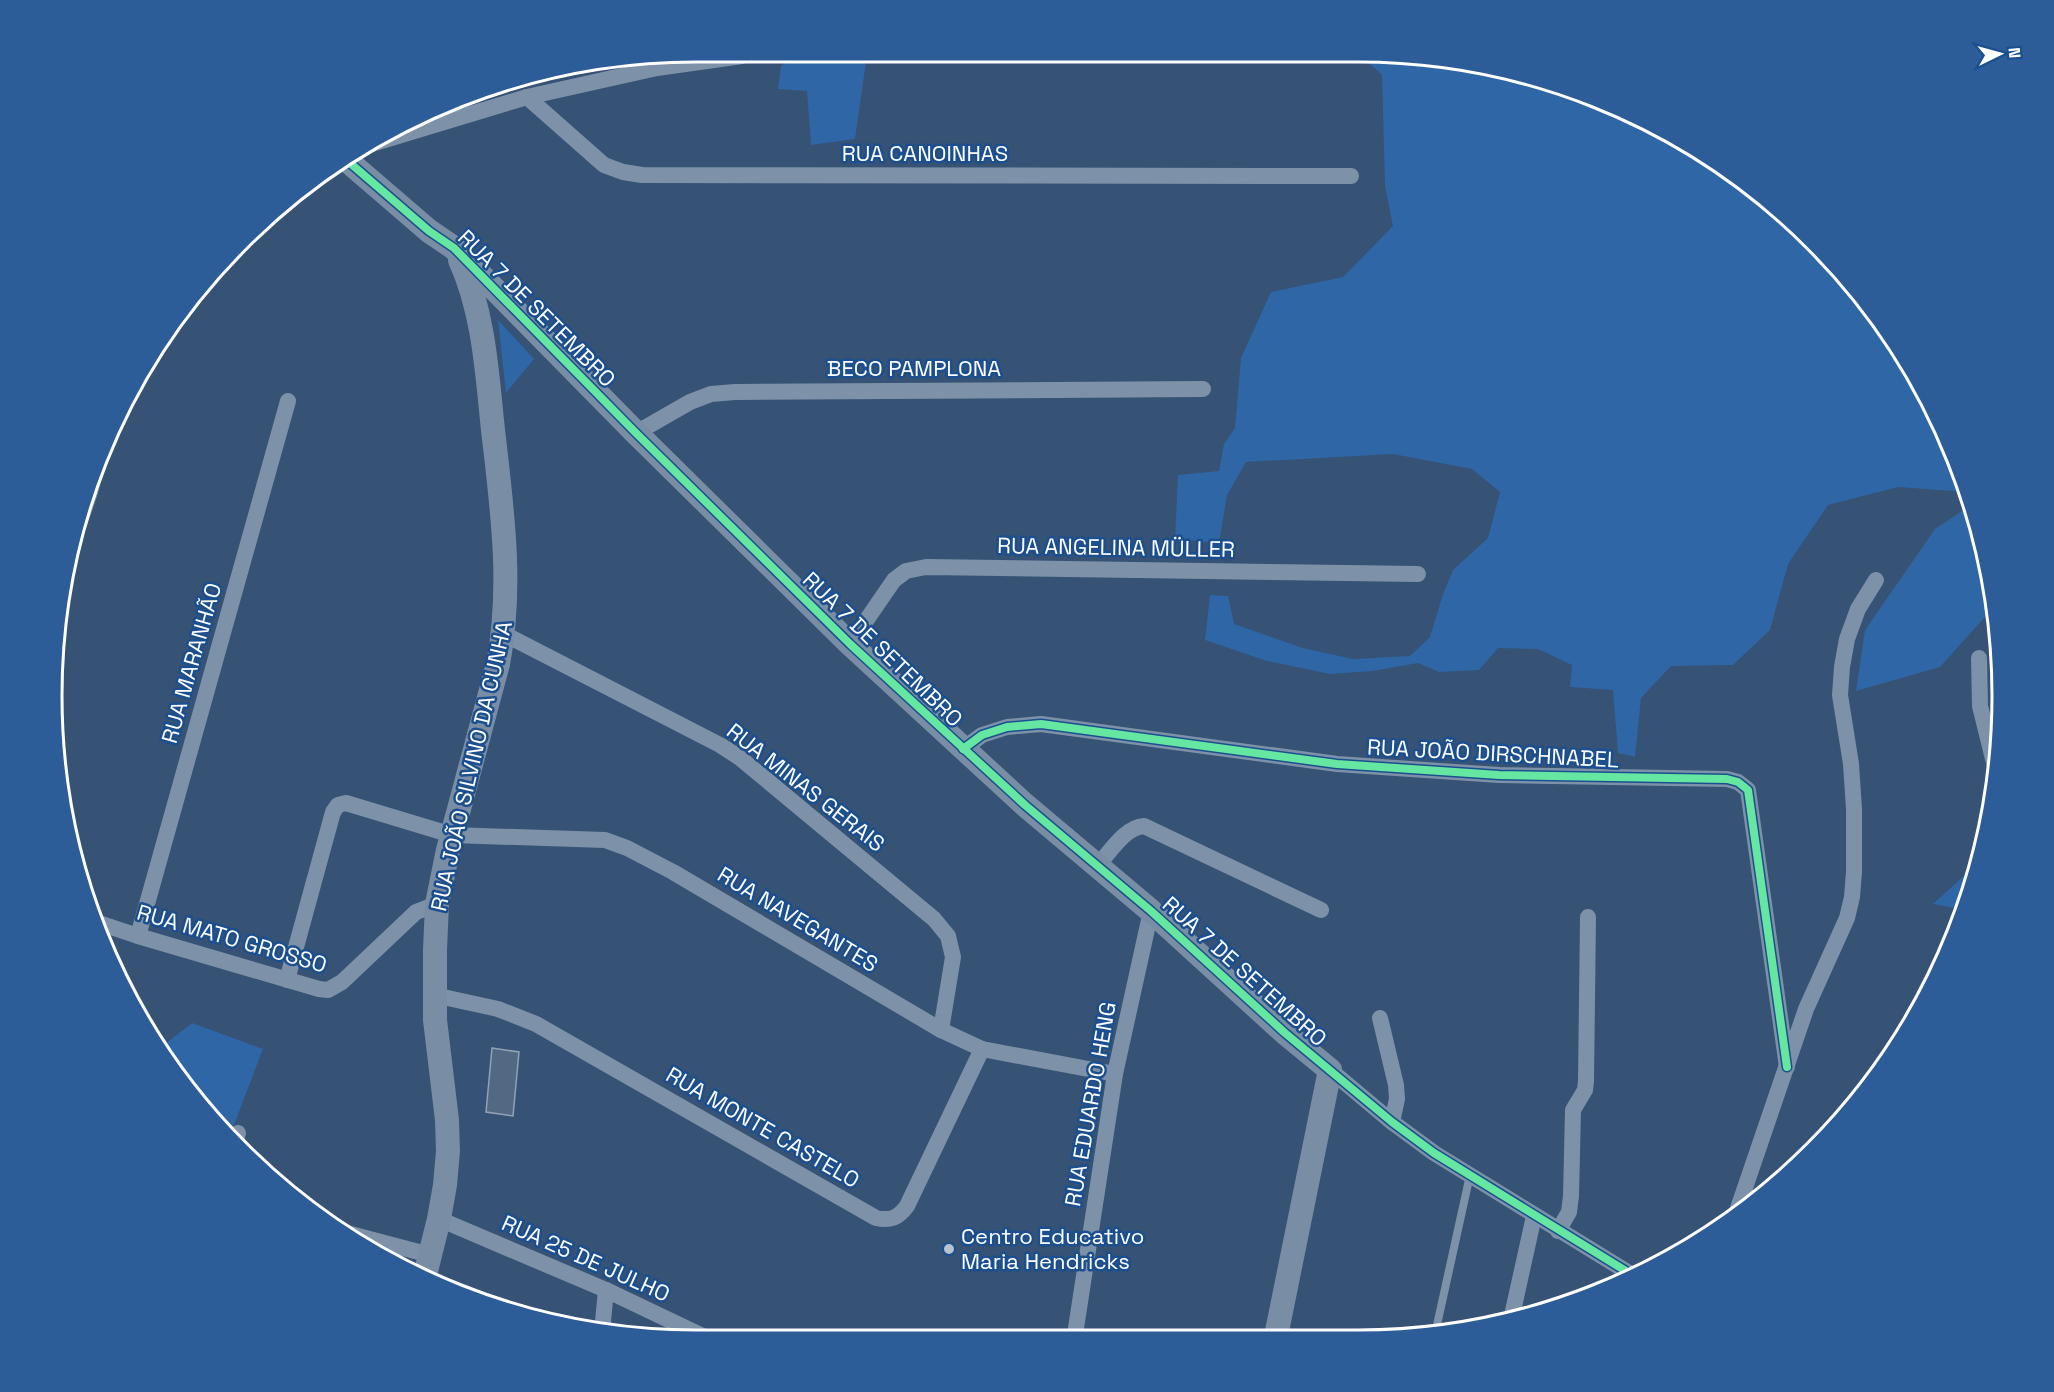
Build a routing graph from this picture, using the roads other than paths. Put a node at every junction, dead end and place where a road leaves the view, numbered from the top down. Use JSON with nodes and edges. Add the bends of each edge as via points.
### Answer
{"nodes":[{"id":1,"x":700,"y":62,"type":"edge"},
{"id":2,"x":527,"y":96,"type":"junction"},
{"id":3,"x":401,"y":135,"type":"edge"},
{"id":4,"x":351,"y":164,"type":"edge"},
{"id":5,"x":1351,"y":176,"type":"dead end"},
{"id":6,"x":454,"y":248,"type":"junction"},
{"id":7,"x":508,"y":302,"type":"junction"},
{"id":8,"x":480,"y":323,"type":"junction"},
{"id":9,"x":1203,"y":389,"type":"dead end"},
{"id":10,"x":288,"y":401,"type":"dead end"},
{"id":11,"x":636,"y":433,"type":"junction"},
{"id":12,"x":1418,"y":574,"type":"dead end"},
{"id":13,"x":1876,"y":580,"type":"dead end"},
{"id":14,"x":504,"y":634,"type":"junction"},
{"id":15,"x":850,"y":644,"type":"junction"},
{"id":16,"x":1979,"y":658,"type":"dead end"},
{"id":17,"x":1990,"y":747,"type":"edge"},
{"id":18,"x":963,"y":749,"type":"junction"},
{"id":19,"x":452,"y":835,"type":"junction"},
{"id":20,"x":1098,"y":865,"type":"junction"},
{"id":21,"x":437,"y":904,"type":"junction"},
{"id":22,"x":1322,"y":910,"type":"dead end"},
{"id":23,"x":1151,"y":911,"type":"junction"},
{"id":24,"x":1588,"y":917,"type":"dead end"},
{"id":25,"x":105,"y":925,"type":"edge"},
{"id":26,"x":138,"y":936,"type":"junction"},
{"id":27,"x":286,"y":980,"type":"junction"},
{"id":28,"x":434,"y":995,"type":"junction"},
{"id":29,"x":1380,"y":1018,"type":"dead end"},
{"id":30,"x":941,"y":1030,"type":"junction"},
{"id":31,"x":982,"y":1049,"type":"junction"},
{"id":32,"x":1787,"y":1067,"type":"junction"},
{"id":33,"x":1330,"y":1070,"type":"junction"},
{"id":34,"x":1115,"y":1074,"type":"junction"},
{"id":35,"x":1392,"y":1122,"type":"junction"},
{"id":36,"x":1470,"y":1175,"type":"junction"},
{"id":37,"x":1740,"y":1202,"type":"edge"},
{"id":38,"x":1534,"y":1216,"type":"junction"},
{"id":39,"x":439,"y":1219,"type":"junction"},
{"id":40,"x":1558,"y":1231,"type":"junction"},
{"id":41,"x":370,"y":1240,"type":"edge"},
{"id":42,"x":430,"y":1255,"type":"junction"},
{"id":43,"x":426,"y":1270,"type":"edge"},
{"id":44,"x":1626,"y":1271,"type":"edge"},
{"id":45,"x":606,"y":1290,"type":"junction"},
{"id":46,"x":1513,"y":1311,"type":"edge"},
{"id":47,"x":603,"y":1323,"type":"edge"},
{"id":48,"x":1437,"y":1325,"type":"dead end"},
{"id":49,"x":690,"y":1330,"type":"edge"},
{"id":50,"x":1076,"y":1330,"type":"edge"},
{"id":51,"x":1277,"y":1330,"type":"edge"}],
"edges":[{"from":1,"to":2,"type":"street"},
{"from":2,"to":3,"type":"street"},
{"from":2,"to":5,"type":"street","name":"RUA CANOINHAS","via":[[604,165],[642,175]]},
{"from":4,"to":6,"type":"street","name":"RUA 7 DE SETEMBRO"},
{"from":6,"to":7,"type":"street","name":"RUA 7 DE SETEMBRO"},
{"from":6,"to":8,"type":"street","name":"RUA JOÃO SILVINO DA CUNHA","via":[[474,295]]},
{"from":7,"to":8,"type":"street"},
{"from":7,"to":11,"type":"street","name":"RUA 7 DE SETEMBRO"},
{"from":8,"to":14,"type":"street","name":"RUA JOÃO SILVINO DA CUNHA","via":[[505,555]]},
{"from":9,"to":11,"type":"street","name":"BECO PAMPLONA","via":[[735,392],[711,394],[690,402]]},
{"from":10,"to":26,"type":"street","name":"RUA MARANHÃO"},
{"from":11,"to":15,"type":"street","name":"RUA 7 DE SETEMBRO"},
{"from":12,"to":15,"type":"street","name":"RUA ANGELINA MÜLLER","via":[[926,567],[906,571],[894,580]]},
{"from":13,"to":32,"type":"street","via":[[1858,609],[1842,667],[1840,695],[1854,809],[1852,897],[1844,927],[1806,1009]]},
{"from":14,"to":19,"type":"street","name":"RUA JOÃO SILVINO DA CUNHA"},
{"from":14,"to":30,"type":"street","name":"RUA MINAS GERAIS","via":[[740,758],[934,919],[948,936],[953,957]]},
{"from":15,"to":18,"type":"street","name":"RUA 7 DE SETEMBRO"},
{"from":16,"to":17,"type":"street","via":[[1980,706]]},
{"from":18,"to":20,"type":"street","name":"RUA 7 DE SETEMBRO"},
{"from":18,"to":32,"type":"street","name":"RUA JOÃO DIRSCHNABEL","via":[[982,735],[1006,727],[1041,724],[1338,764],[1489,775],[1738,782],[1748,790]]},
{"from":19,"to":21,"type":"street","name":"RUA JOÃO SILVINO DA CUNHA"},
{"from":19,"to":27,"type":"street","name":"RUA NAVEGANTES","via":[[346,804],[338,805]]},
{"from":19,"to":30,"type":"street","name":"RUA NAVEGANTES","via":[[586,838],[627,848]]},
{"from":20,"to":22,"type":"street","via":[[1129,831],[1144,826]]},
{"from":20,"to":23,"type":"street","name":"RUA 7 DE SETEMBRO"},
{"from":21,"to":27,"type":"street","name":"RUA MATO GROSSO","via":[[416,912],[336,987],[319,989]]},
{"from":21,"to":28,"type":"street","name":"RUA JOÃO SILVINO DA CUNHA"},
{"from":23,"to":33,"type":"street","name":"RUA 7 DE SETEMBRO"},
{"from":23,"to":34,"type":"street","name":"RUA EDUARDO HENG"},
{"from":24,"to":40,"type":"street","via":[[1586,1081],[1573,1110],[1571,1196],[1569,1212]]},
{"from":25,"to":26,"type":"street","name":"RUA MATO GROSSO"},
{"from":26,"to":27,"type":"street","name":"RUA MATO GROSSO"},
{"from":28,"to":31,"type":"street","name":"RUA MONTE CASTELO","via":[[498,1010],[536,1024],[876,1218],[889,1221],[908,1206]]},
{"from":28,"to":39,"type":"street","name":"RUA JOÃO SILVINO DA CUNHA","via":[[448,1151]]},
{"from":29,"to":35,"type":"street","via":[[1396,1084]]},
{"from":30,"to":31,"type":"street","name":"RUA NAVEGANTES"},
{"from":31,"to":34,"type":"street","name":"RUA NAVEGANTES"},
{"from":32,"to":37,"type":"street"},
{"from":33,"to":35,"type":"street","name":"RUA 7 DE SETEMBRO"},
{"from":33,"to":51,"type":"street"},
{"from":34,"to":50,"type":"street","name":"RUA EDUARDO HENG"},
{"from":35,"to":36,"type":"street","name":"RUA 7 DE SETEMBRO"},
{"from":36,"to":38,"type":"street","name":"RUA 7 DE SETEMBRO"},
{"from":36,"to":48,"type":"lane"},
{"from":38,"to":40,"type":"street","name":"RUA 7 DE SETEMBRO"},
{"from":38,"to":46,"type":"street"},
{"from":39,"to":42,"type":"street","name":"RUA JOÃO SILVINO DA CUNHA"},
{"from":39,"to":45,"type":"street","name":"RUA 25 DE JULHO"},
{"from":40,"to":44,"type":"street","name":"RUA 7 DE SETEMBRO"},
{"from":41,"to":42,"type":"street"},
{"from":42,"to":43,"type":"street","name":"RUA JOÃO SILVINO DA CUNHA"},
{"from":45,"to":47,"type":"street"},
{"from":45,"to":49,"type":"street","name":"RUA 25 DE JULHO"}]}
